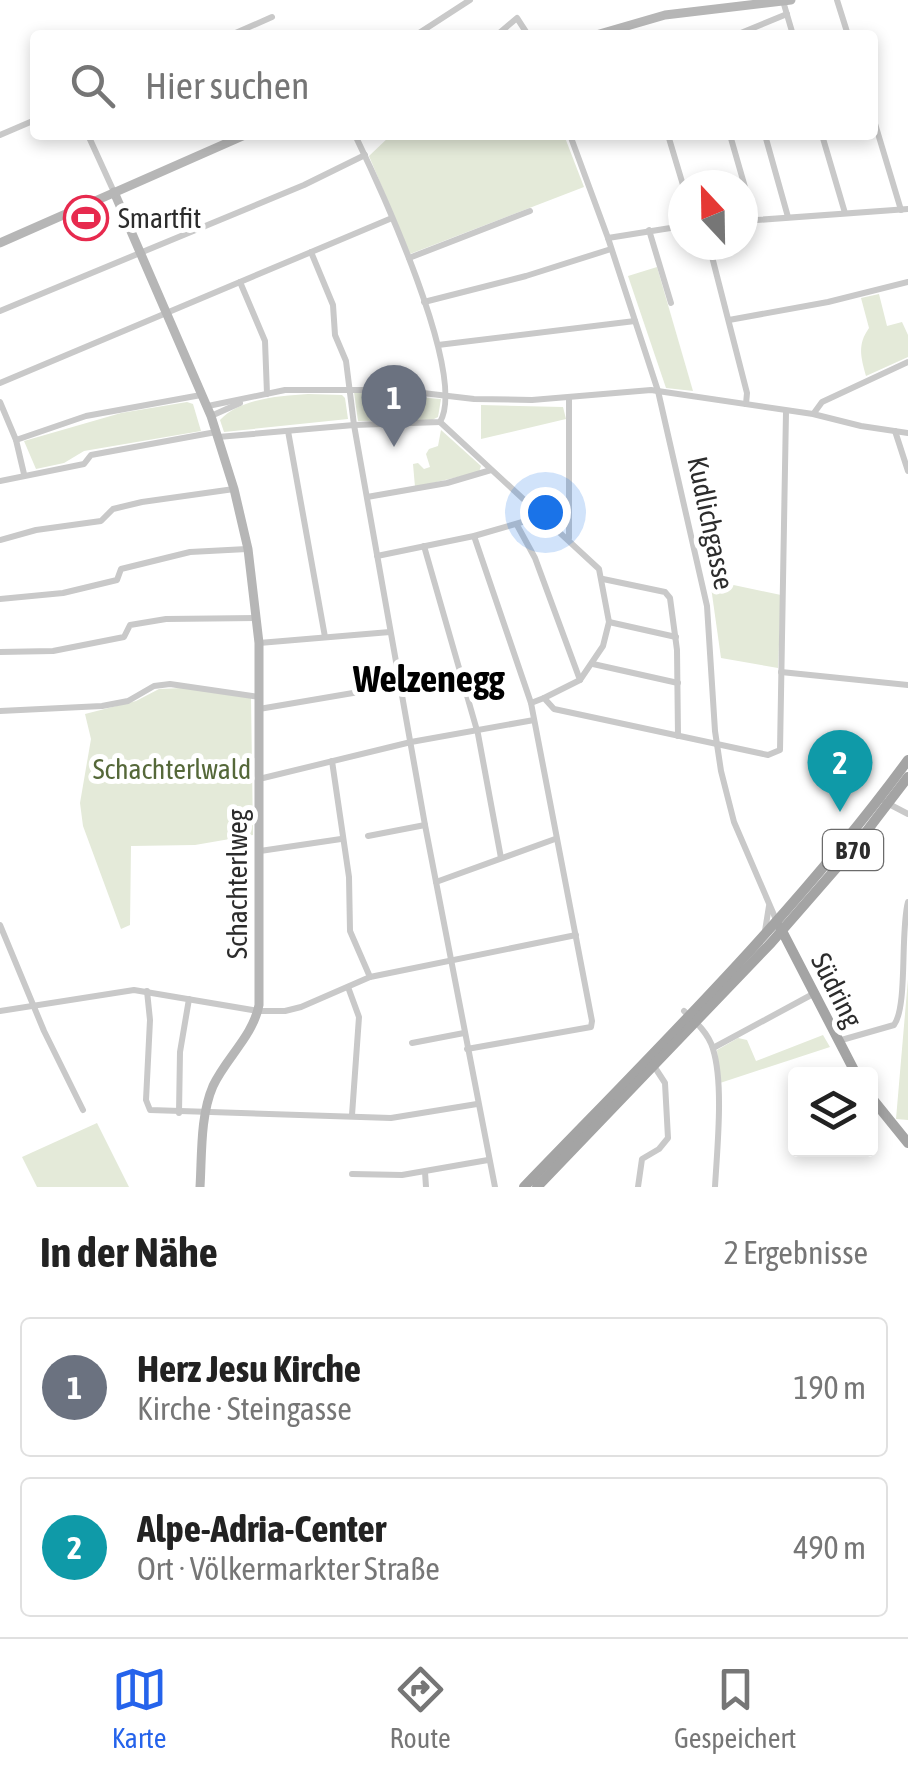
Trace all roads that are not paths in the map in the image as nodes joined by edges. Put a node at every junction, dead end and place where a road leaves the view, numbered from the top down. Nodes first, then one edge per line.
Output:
1 (470, 0) edge
2 (790, 0) edge
3 (837, 0) edge
4 (783, 1) edge
5 (787, 14) junction
6 (272, 17) dead end
7 (243, 30) edge
8 (424, 30) edge
9 (503, 30) edge
10 (525, 30) edge
11 (613, 30) edge
12 (749, 30) edge
13 (792, 30) edge
14 (846, 30) edge
15 (30, 122) edge
16 (878, 132) edge
17 (0, 135) edge
18 (90, 140) edge
19 (234, 140) edge
20 (358, 140) edge
21 (572, 140) edge
22 (670, 140) edge
23 (731, 140) edge
24 (766, 140) edge
25 (823, 140) edge
26 (365, 155) junction
27 (678, 170) edge
28 (740, 170) edge
29 (114, 192) junction
30 (905, 210) edge
31 (530, 212) dead end
32 (844, 213) junction
33 (788, 217) junction
34 (392, 218) junction
35 (758, 219) edge
36 (668, 228) edge
37 (649, 230) junction
38 (608, 238) junction
39 (0, 242) edge
40 (612, 249) junction
41 (141, 250) junction
42 (311, 252) junction
43 (409, 258) junction
44 (713, 260) edge
45 (240, 282) junction
46 (908, 282) edge
47 (424, 302) junction
48 (671, 302) dead end
49 (0, 310) edge
50 (168, 313) junction
51 (729, 320) junction
52 (635, 321) junction
53 (438, 346) junction
54 (908, 362) edge
55 (0, 383) edge
56 (350, 388) junction
57 (658, 391) junction
58 (268, 394) junction
59 (203, 395) junction
60 (446, 396) junction
61 (569, 400) junction
62 (0, 402) edge
63 (746, 404) junction
64 (210, 412) junction
65 (786, 412) junction
66 (813, 414) junction
67 (442, 419) junction
68 (354, 425) junction
69 (288, 431) junction
70 (895, 431) junction
71 (908, 433) edge
72 (218, 434) junction
73 (16, 440) junction
74 (490, 470) junction
75 (908, 471) edge
76 (24, 474) junction
77 (0, 481) edge
78 (234, 488) junction
79 (367, 497) junction
80 (543, 516) junction
81 (517, 525) junction
82 (474, 536) junction
83 (569, 539) junction
84 (0, 540) edge
85 (424, 546) junction
86 (248, 549) junction
87 (377, 556) junction
88 (603, 578) junction
89 (0, 599) edge
90 (257, 618) junction
91 (610, 622) junction
92 (390, 632) junction
93 (676, 637) junction
94 (325, 638) junction
95 (258, 642) junction
96 (0, 652) edge
97 (593, 664) junction
98 (781, 672) junction
99 (580, 680) junction
100 (678, 683) junction
101 (400, 685) junction
102 (908, 685) edge
103 (544, 698) junction
104 (259, 703) junction
105 (530, 704) junction
106 (0, 710) edge
107 (534, 720) junction
108 (476, 730) junction
109 (678, 736) junction
110 (411, 742) junction
111 (717, 744) junction
112 (908, 760) edge
113 (332, 761) junction
114 (908, 778) edge
115 (259, 779) junction
116 (884, 801) junction
117 (908, 814) edge
118 (425, 824) junction
119 (368, 836) dead end
120 (555, 839) junction
121 (342, 840) junction
122 (260, 850) junction
123 (501, 858) junction
124 (436, 882) junction
125 (908, 902) edge
126 (769, 904) junction
127 (788, 906) junction
128 (793, 918) junction
129 (0, 925) edge
130 (779, 926) junction
131 (765, 931) junction
132 (576, 935) junction
133 (790, 947) junction
134 (767, 948) junction
135 (450, 960) junction
136 (370, 977) junction
137 (348, 987) junction
138 (147, 991) junction
139 (814, 994) junction
140 (189, 999) junction
141 (33, 1004) junction
142 (258, 1010) junction
143 (0, 1011) edge
144 (693, 1019) junction
145 (464, 1034) junction
146 (837, 1042) junction
147 (412, 1043) dead end
148 (713, 1048) junction
149 (467, 1050) junction
150 (656, 1051) junction
151 (654, 1066) junction
152 (852, 1067) edge
153 (478, 1104) junction
154 (878, 1106) edge
155 (82, 1110) dead end
156 (179, 1113) junction
157 (206, 1113) junction
158 (352, 1115) junction
159 (908, 1143) edge
160 (488, 1160) junction
161 (425, 1172) junction
162 (352, 1174) dead end
163 (200, 1187) edge
164 (426, 1187) edge
165 (495, 1187) edge
166 (524, 1187) edge
167 (536, 1187) edge
168 (638, 1187) edge
169 (714, 1187) edge

1 - 8 street
2 - 4 street
3 - 14 street
4 - 5 street
4 - 11 street
5 - 12 street
5 - 13 street
6 - 7 street
9 - 10 street
15 - 17 street
16 - 30 street
18 - 29 street
19 - 29 street
20 - 26 street
21 - 38 street, Kudlichgasse
22 - 27 street
23 - 28 street
24 - 33 street
25 - 32 street
26 - 34 street
26 - 41 street
29 - 39 street
29 - 41 street, Schachterlweg
30 - 32 street
31 - 43 street
32 - 33 street
33 - 35 street
34 - 42 street
34 - 43 street
36 - 37 street
37 - 38 street
37 - 48 street
38 - 40 street, Kudlichgasse
40 - 47 street
40 - 52 street, Kudlichgasse
41 - 49 street
41 - 50 street, Schachterlweg
42 - 45 street
42 - 56 street
43 - 47 street
44 - 51 street
45 - 50 street
45 - 58 street
46 - 51 street
47 - 53 street
50 - 55 street
50 - 59 street, Schachterlweg
51 - 63 street
52 - 53 street
52 - 57 street, Kudlichgasse
53 - 60 street
54 - 66 street
56 - 58 street
56 - 60 street
56 - 68 street
57 - 61 street
57 - 63 street
57 - 111 street, Kudlichgasse
58 - 64 street
59 - 64 street, Schachterlweg
59 - 73 street
60 - 61 street
60 - 67 street
61 - 83 street
62 - 73 street
63 - 65 street
64 - 72 street, Schachterlweg
65 - 66 street
65 - 98 street
66 - 70 street
67 - 68 street
67 - 74 street
68 - 69 street
68 - 79 street
69 - 72 street
69 - 94 street
70 - 71 street
70 - 75 street
72 - 76 street
72 - 78 street, Schachterlweg
73 - 76 street
74 - 79 street
74 - 80 street
76 - 77 street
78 - 84 street
78 - 86 street, Schachterlweg
79 - 87 street
80 - 81 street
80 - 83 street
81 - 82 street
81 - 99 street
82 - 85 street
82 - 105 street
83 - 88 street
85 - 87 street
85 - 108 street
86 - 89 street
86 - 90 street, Schachterlweg
87 - 92 street
88 - 91 street
88 - 93 street
90 - 95 street, Schachterlweg
90 - 96 street
91 - 93 street
91 - 97 street
92 - 94 street
92 - 101 street
93 - 100 street
94 - 95 street
95 - 104 street, Schachterlweg
97 - 99 street
97 - 100 street
98 - 102 street
98 - 111 street
99 - 103 street
100 - 109 street
101 - 104 street
101 - 110 street
103 - 105 street
103 - 109 street
104 - 106 street
104 - 115 street, Schachterlweg
105 - 107 street
107 - 108 street
107 - 120 street
108 - 110 street
108 - 123 street
109 - 111 street
110 - 113 street
110 - 118 street
111 - 126 street, Kudlichgasse
112 - 116 main road, B70
113 - 115 street
113 - 121 street
114 - 116 main road, B70
115 - 122 street, Schachterlweg
116 - 117 street
116 - 127 main road, B70
116 - 128 main road, B70
118 - 119 street
118 - 124 street
120 - 123 street
120 - 132 street
121 - 122 street
121 - 136 street
122 - 142 street, Schachterlweg
123 - 124 street
124 - 135 street
125 - 146 street
126 - 127 street
126 - 130 street, Kudlichgasse
126 - 131 street
127 - 131 main road, B70
128 - 130 main road
128 - 133 main road
128 - 134 main road, B70
129 - 141 street
130 - 131 main road
130 - 133 main road, Südring
131 - 144 main road, B70
132 - 135 street
132 - 149 street
133 - 134 main road
133 - 139 main road, Südring
134 - 144 main road, B70
135 - 136 street
135 - 145 street
136 - 137 street
137 - 142 street
137 - 158 street
138 - 140 street
138 - 141 street
138 - 156 street
139 - 146 main road, Südring
139 - 148 street
140 - 142 street
140 - 156 street
141 - 143 street
141 - 155 street
142 - 157 street, Schachterlweg
144 - 148 street
144 - 150 main road, B70
144 - 151 main road, B70
145 - 147 street
145 - 149 street
146 - 152 main road, Südring
148 - 169 street
149 - 153 street
150 - 151 street
150 - 166 main road, B70
151 - 167 main road, B70
151 - 168 street
153 - 158 street
153 - 160 street
154 - 159 main road
156 - 157 street
157 - 158 street
157 - 163 street, Schachterlweg
160 - 161 street
160 - 165 street
161 - 162 street
161 - 164 street

